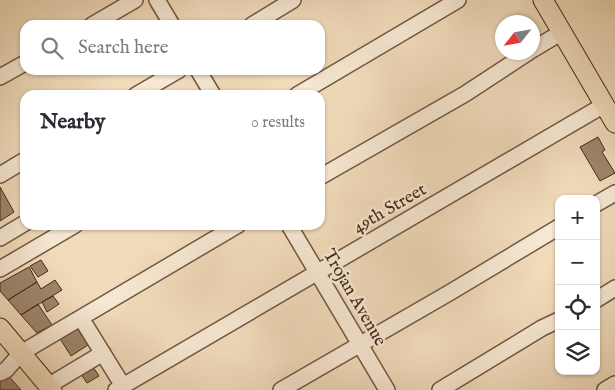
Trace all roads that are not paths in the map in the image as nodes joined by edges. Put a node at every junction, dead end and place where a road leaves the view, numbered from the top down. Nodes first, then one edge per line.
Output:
1 (135, 0) edge
2 (157, 0) edge
3 (293, 0) edge
4 (458, 0) edge
5 (543, 0) edge
6 (101, 20) edge
7 (169, 20) edge
8 (260, 20) edge
9 (562, 32) junction
10 (540, 45) edge
11 (517, 60) edge
12 (20, 66) edge
13 (170, 75) edge
14 (201, 75) edge
15 (0, 77) edge
16 (145, 90) edge
17 (210, 90) edge
18 (305, 90) edge
19 (604, 105) junction
20 (615, 123) edge
21 (20, 163) edge
22 (325, 174) edge
23 (0, 175) edge
24 (615, 193) edge
25 (600, 202) edge
26 (20, 226) edge
27 (555, 229) edge
28 (66, 230) edge
29 (230, 230) edge
30 (292, 230) edge
31 (0, 238) edge
32 (0, 269) edge
33 (317, 273) junction
34 (615, 288) edge
35 (600, 297) edge
36 (81, 318) junction
37 (555, 322) edge
38 (0, 328) edge
39 (360, 344) junction
40 (21, 353) junction
41 (103, 353) junction
42 (0, 373) edge
43 (615, 384) edge
44 (126, 387) edge
45 (50, 388) edge
46 (281, 390) edge
47 (386, 390) edge
48 (440, 390) edge
49 (605, 390) edge

1 - 6 street
2 - 7 street
3 - 8 street
4 - 18 street
5 - 9 main road
9 - 10 street
9 - 19 main road
11 - 22 street
12 - 15 street
13 - 16 street
14 - 17 street
19 - 20 main road
19 - 33 street, 49th Street
21 - 23 street
24 - 25 street
26 - 31 street
27 - 39 street
28 - 32 street
29 - 36 street
30 - 33 street, Trojan Avenue
33 - 39 street, Trojan Avenue
33 - 44 street, 49th Street
34 - 35 street
36 - 40 street
36 - 41 street
37 - 48 street
38 - 40 main road
39 - 46 street
39 - 47 street, Trojan Avenue
40 - 42 street
40 - 45 main road
41 - 44 street
41 - 45 street
43 - 49 street

